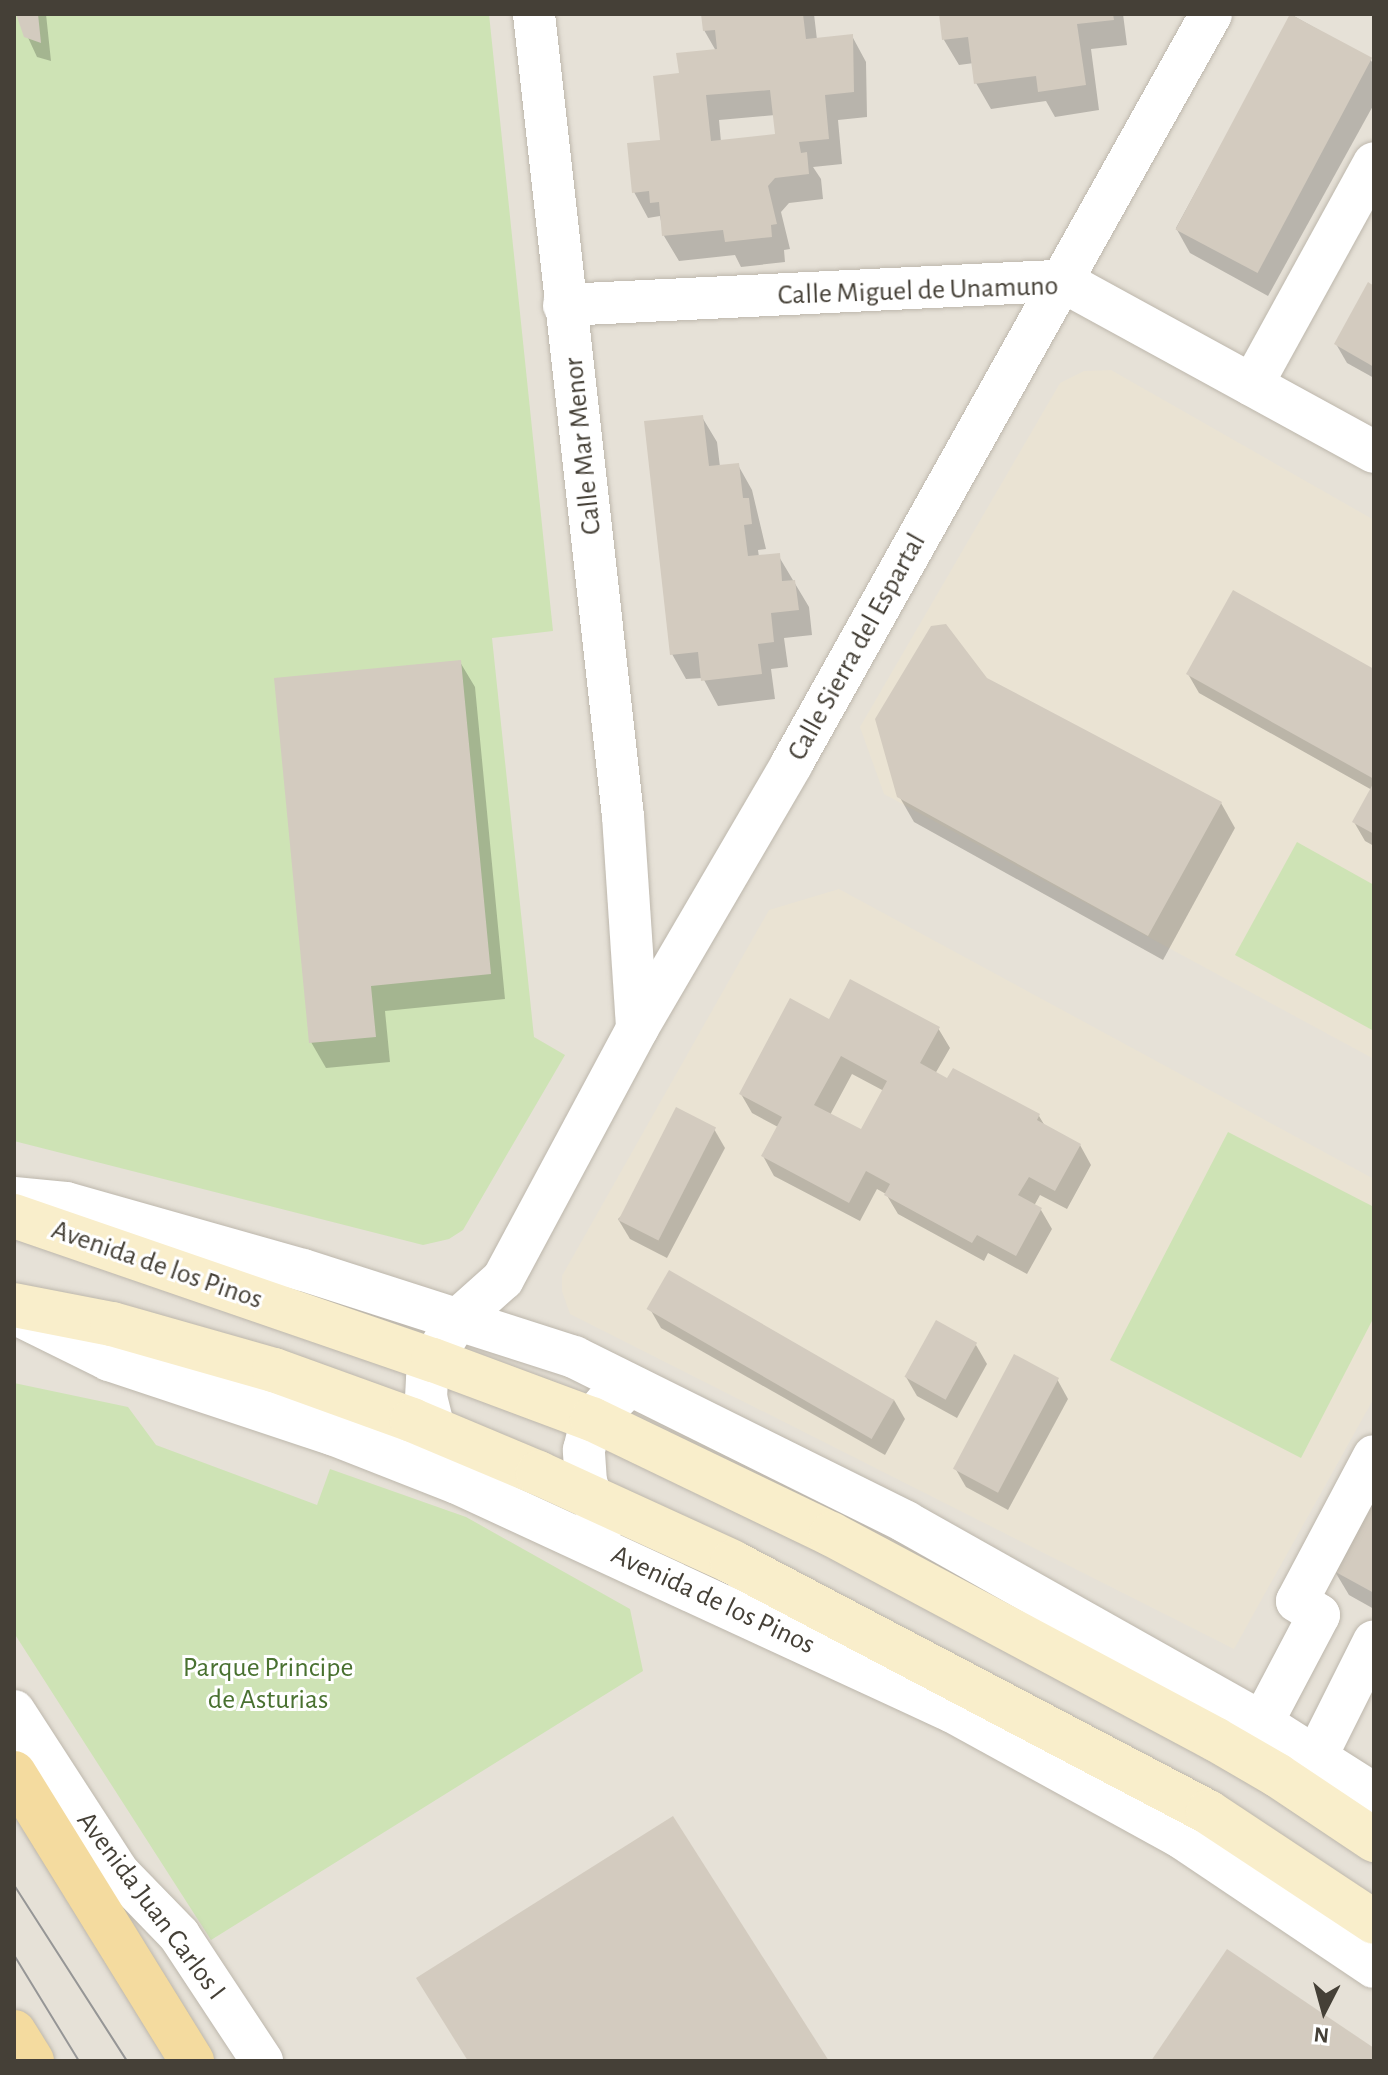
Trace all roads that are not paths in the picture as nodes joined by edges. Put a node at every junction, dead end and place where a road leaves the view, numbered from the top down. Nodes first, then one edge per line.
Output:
1 (534, 14) edge
2 (1211, 14) edge
3 (1374, 163) edge
4 (1363, 207) edge
5 (1062, 281) junction
6 (564, 305) junction
7 (1252, 385) junction
8 (1374, 452) edge
9 (627, 879) junction
10 (709, 910) junction
11 (637, 1029) junction
12 (14, 1198) edge
13 (14, 1216) edge
14 (503, 1279) junction
15 (14, 1305) edge
16 (14, 1313) edge
17 (456, 1321) junction
18 (544, 1344) junction
19 (433, 1360) junction
20 (651, 1395) junction
21 (592, 1419) junction
22 (434, 1429) junction
23 (1374, 1456) edge
24 (591, 1498) junction
25 (634, 1563) junction
26 (1374, 1641) edge
27 (14, 1711) edge
28 (1262, 1723) junction
29 (1317, 1755) junction
30 (14, 1773) edge
31 (1374, 1794) edge
32 (1374, 1840) edge
33 (143, 1896) junction
34 (1374, 1922) edge
35 (134, 1967) junction
36 (1374, 1967) edge
37 (14, 2032) edge
38 (32, 2061) edge
39 (192, 2061) edge
40 (262, 2061) edge

1 - 6 street, Calle Mar Menor
2 - 5 street, Calle Sierra del Espartal
3 - 4 street
4 - 7 street
5 - 6 street, Calle Miguel de Unamuno
5 - 7 street, Calle Miguel de Unamuno
5 - 10 street, Calle Sierra del Espartal
6 - 9 street, Calle Mar Menor
7 - 8 street, Calle Miguel de Unamuno
9 - 10 street
9 - 11 street, Calle Mar Menor
10 - 11 street, Calle Sierra del Espartal
11 - 14 street, Calle Sierra del Espartal
12 - 17 street, Avenida de los Pinos
13 - 19 main road, Avenida de los Pinos
14 - 17 street, Calle Sierra del Espartal
14 - 18 street
15 - 22 main road, Avenida de los Pinos
16 - 25 street, Avenida de los Pinos
17 - 18 street, Avenida de los Pinos
17 - 19 street, Calle Sierra del Espartal
18 - 20 street, Avenida de los Pinos
19 - 21 main road, Avenida de los Pinos
19 - 22 street, Calle Sierra del Espartal
20 - 21 street
20 - 28 street, Avenida de los Pinos
21 - 24 street
21 - 32 main road, Avenida de los Pinos
22 - 24 main road, Avenida de los Pinos
23 - 28 street
24 - 25 street
24 - 34 main road, Avenida de los Pinos
25 - 36 street, Avenida de los Pinos
26 - 29 street
27 - 33 street, Avenida Juan Carlos I
28 - 29 street, Avenida de los Pinos
29 - 31 street, Avenida de los Pinos
30 - 35 main road, Avenida Juan Carlos I
33 - 35 street
33 - 40 street, Avenida Juan Carlos I
35 - 39 main road, Avenida Juan Carlos I
37 - 38 main road

